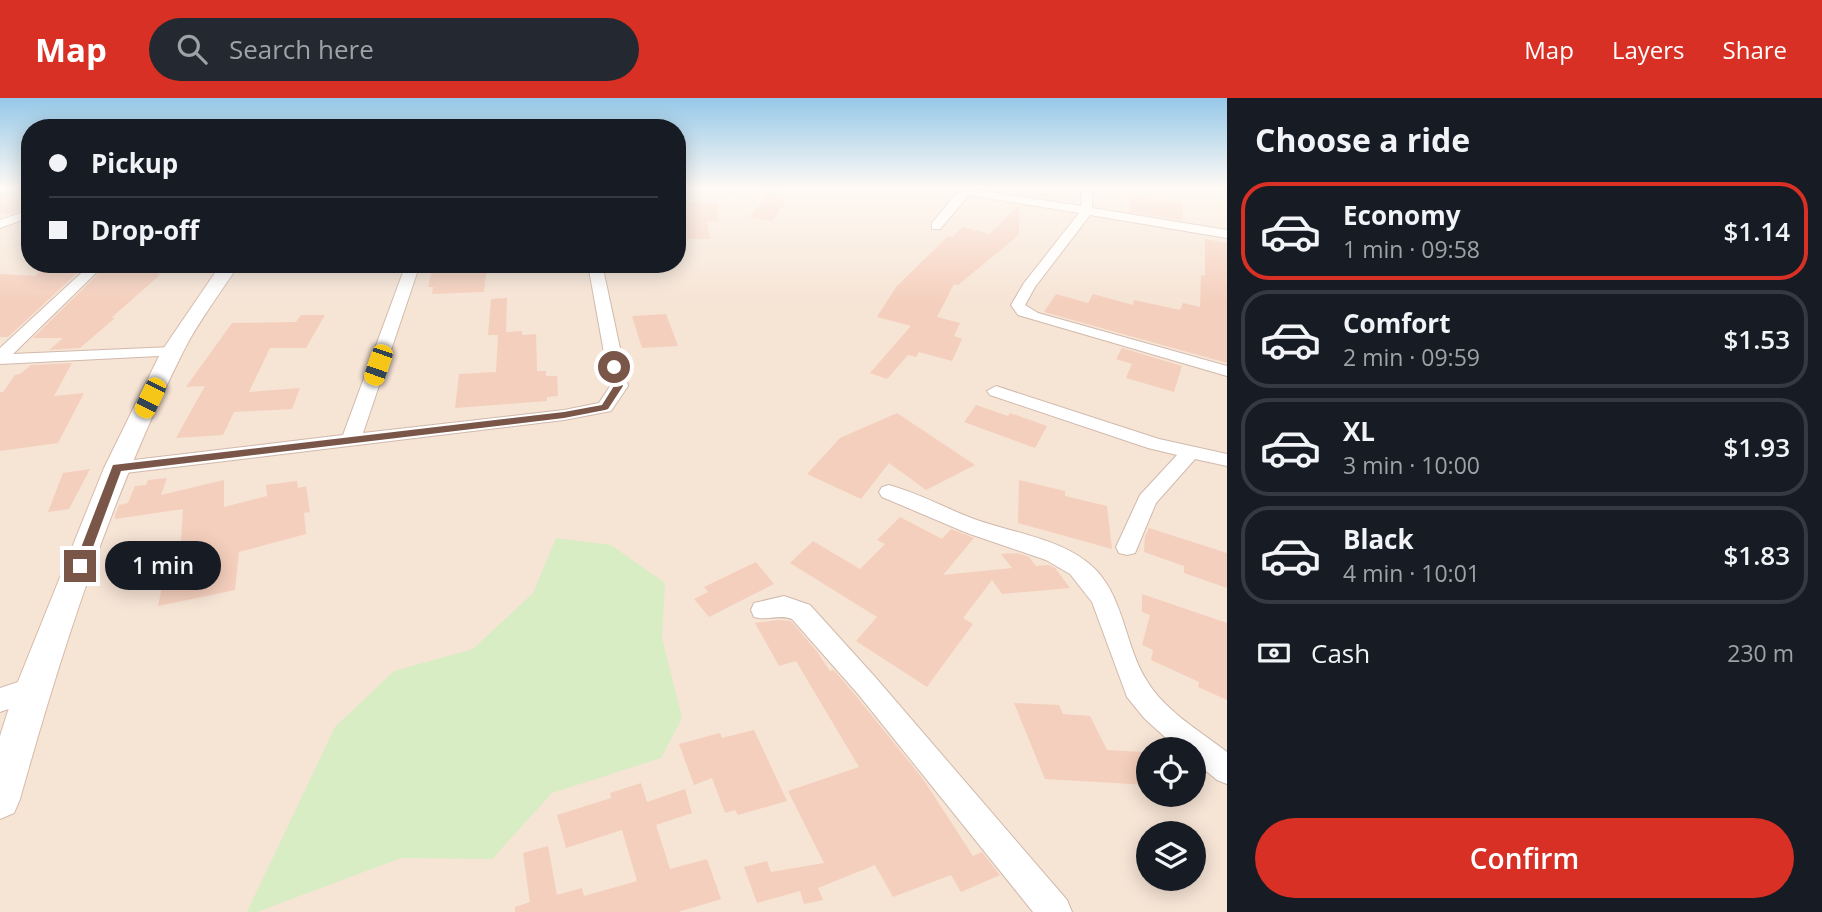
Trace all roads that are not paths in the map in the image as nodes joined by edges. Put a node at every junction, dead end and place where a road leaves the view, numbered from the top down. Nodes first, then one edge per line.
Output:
1 (0, 226) edge
2 (1075, 226) edge
3 (1176, 226) edge
4 (21, 228) edge
5 (1227, 234) edge
6 (90, 273) edge
7 (224, 273) edge
8 (410, 273) edge
9 (597, 273) edge
10 (172, 352) junction
11 (0, 358) edge
12 (1227, 371) edge
13 (996, 391) dead end
14 (1227, 438) edge
15 (351, 440) junction
16 (1190, 452) junction
17 (1223, 459) edge
18 (117, 468) junction
19 (889, 492) dead end
20 (1127, 547) dead end
21 (763, 610) dead end
22 (33, 689) junction
23 (0, 700) edge
24 (1227, 770) edge
25 (0, 799) edge
26 (1055, 912) edge

1 - 4 street
2 - 12 street
3 - 5 street
6 - 11 street
7 - 10 street
8 - 15 street
9 - 15 street
10 - 11 street
10 - 18 street
13 - 16 street
14 - 17 street
15 - 18 street
16 - 17 street
16 - 20 street
18 - 22 street
19 - 24 street
21 - 26 street
22 - 23 street
22 - 25 street

